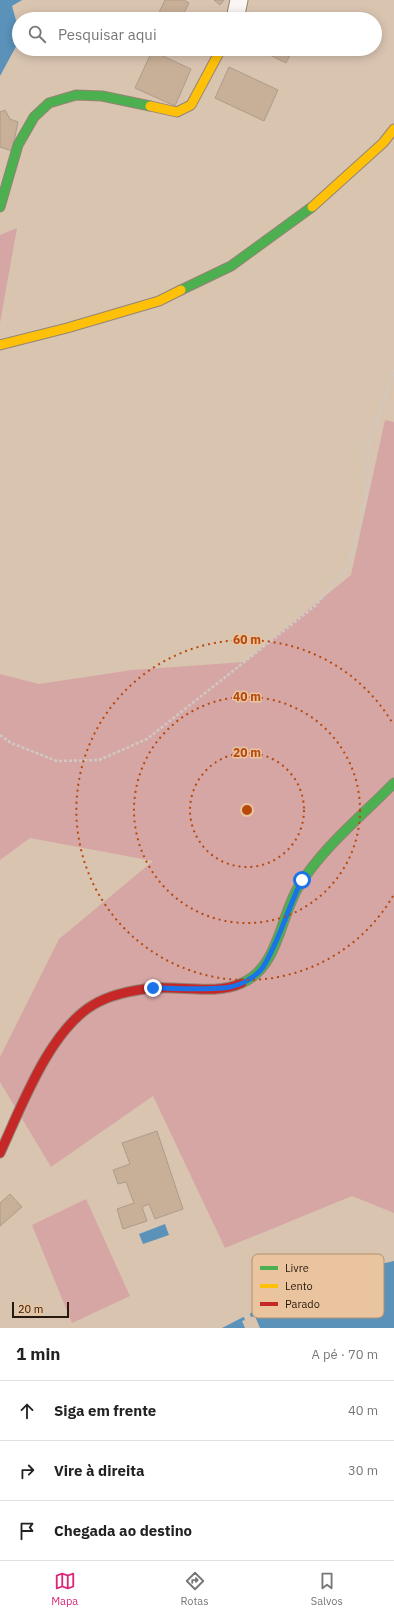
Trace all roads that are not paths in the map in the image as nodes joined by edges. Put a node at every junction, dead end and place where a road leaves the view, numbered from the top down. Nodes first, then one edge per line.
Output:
1 (239, 0) edge
2 (236, 12) edge
3 (217, 56) edge
4 (394, 129) edge
5 (0, 207) edge
6 (0, 345) edge
7 (394, 783) edge
8 (0, 1153) edge

1 - 2 street
3 - 5 street
4 - 6 street
7 - 8 street

